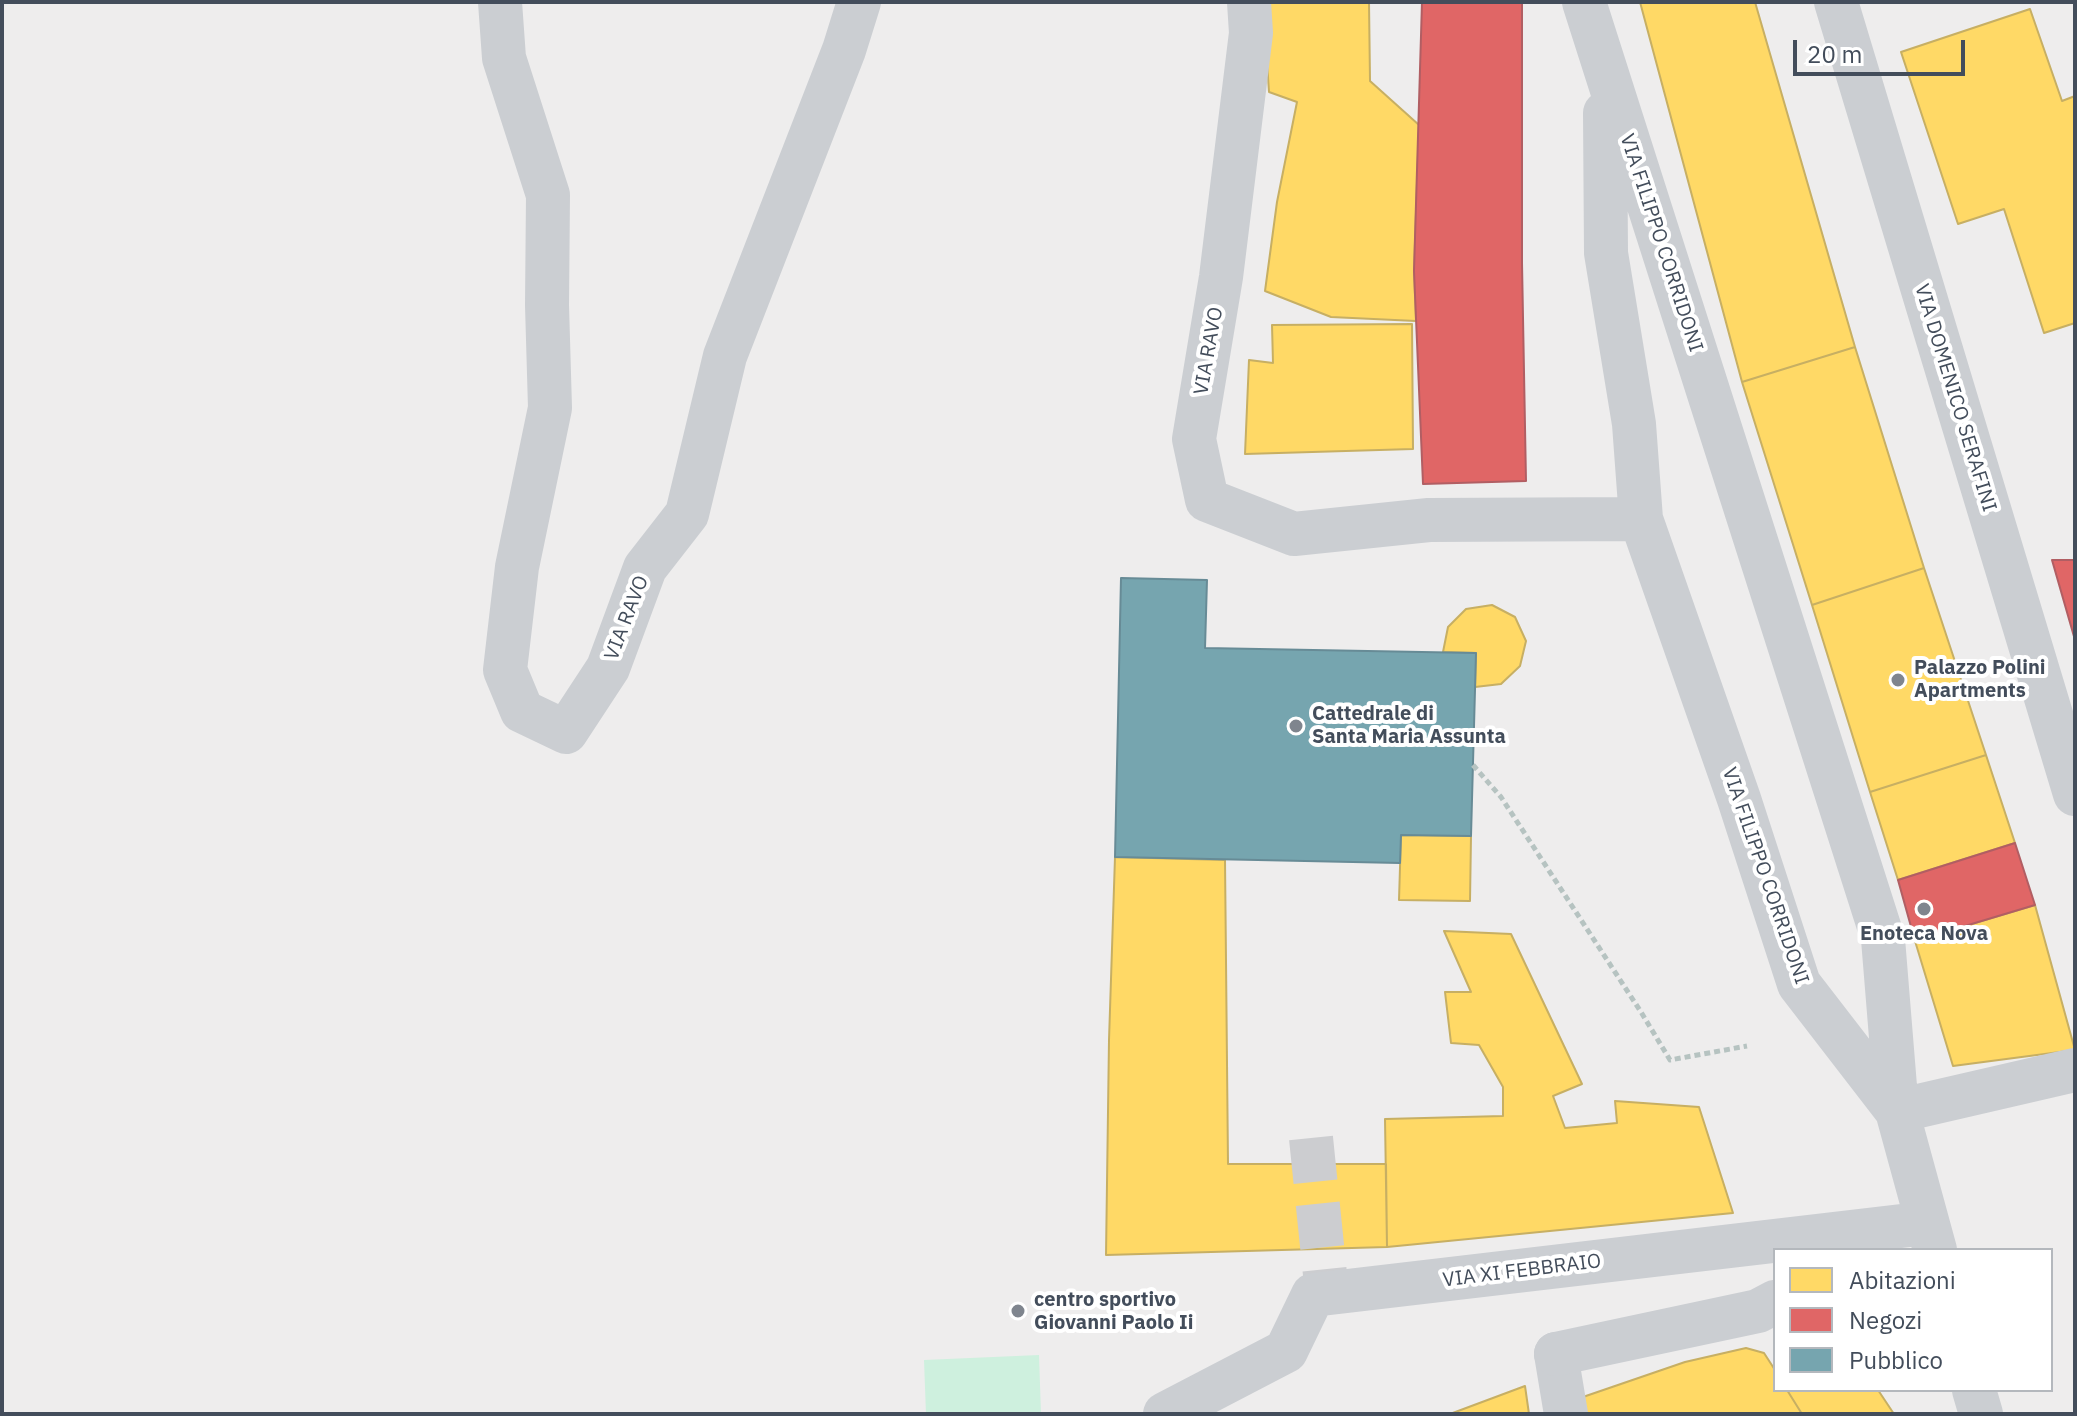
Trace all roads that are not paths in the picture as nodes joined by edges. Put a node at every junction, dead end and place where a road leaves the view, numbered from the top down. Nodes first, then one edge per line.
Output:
1 (500, 2) edge
2 (859, 2) edge
3 (1249, 2) edge
4 (1584, 2) edge
5 (1836, 2) edge
6 (1605, 66) junction
7 (1641, 519) junction
8 (2075, 794) edge
9 (2075, 1070) edge
10 (1897, 1111) junction
11 (1931, 1237) edge
12 (1814, 1248) edge
13 (1884, 1248) edge
14 (1773, 1252) edge
15 (1773, 1303) edge
16 (1975, 1392) edge
17 (1165, 1414) edge
18 (1566, 1414) edge
19 (1981, 1414) edge

1 - 2 street, VIA RAVO
3 - 7 street, VIA RAVO
4 - 6 street
5 - 8 street, VIA DOMENICO SERAFINI
6 - 7 street, VIA FILIPPO CORRIDONI
6 - 10 street, VIA FILIPPO CORRIDONI
7 - 10 street, VIA FILIPPO CORRIDONI
9 - 10 street
10 - 11 street
11 - 12 street, VIA XI FEBBRAIO
11 - 13 street
14 - 17 street, VIA XI FEBBRAIO
15 - 18 street
16 - 19 street

